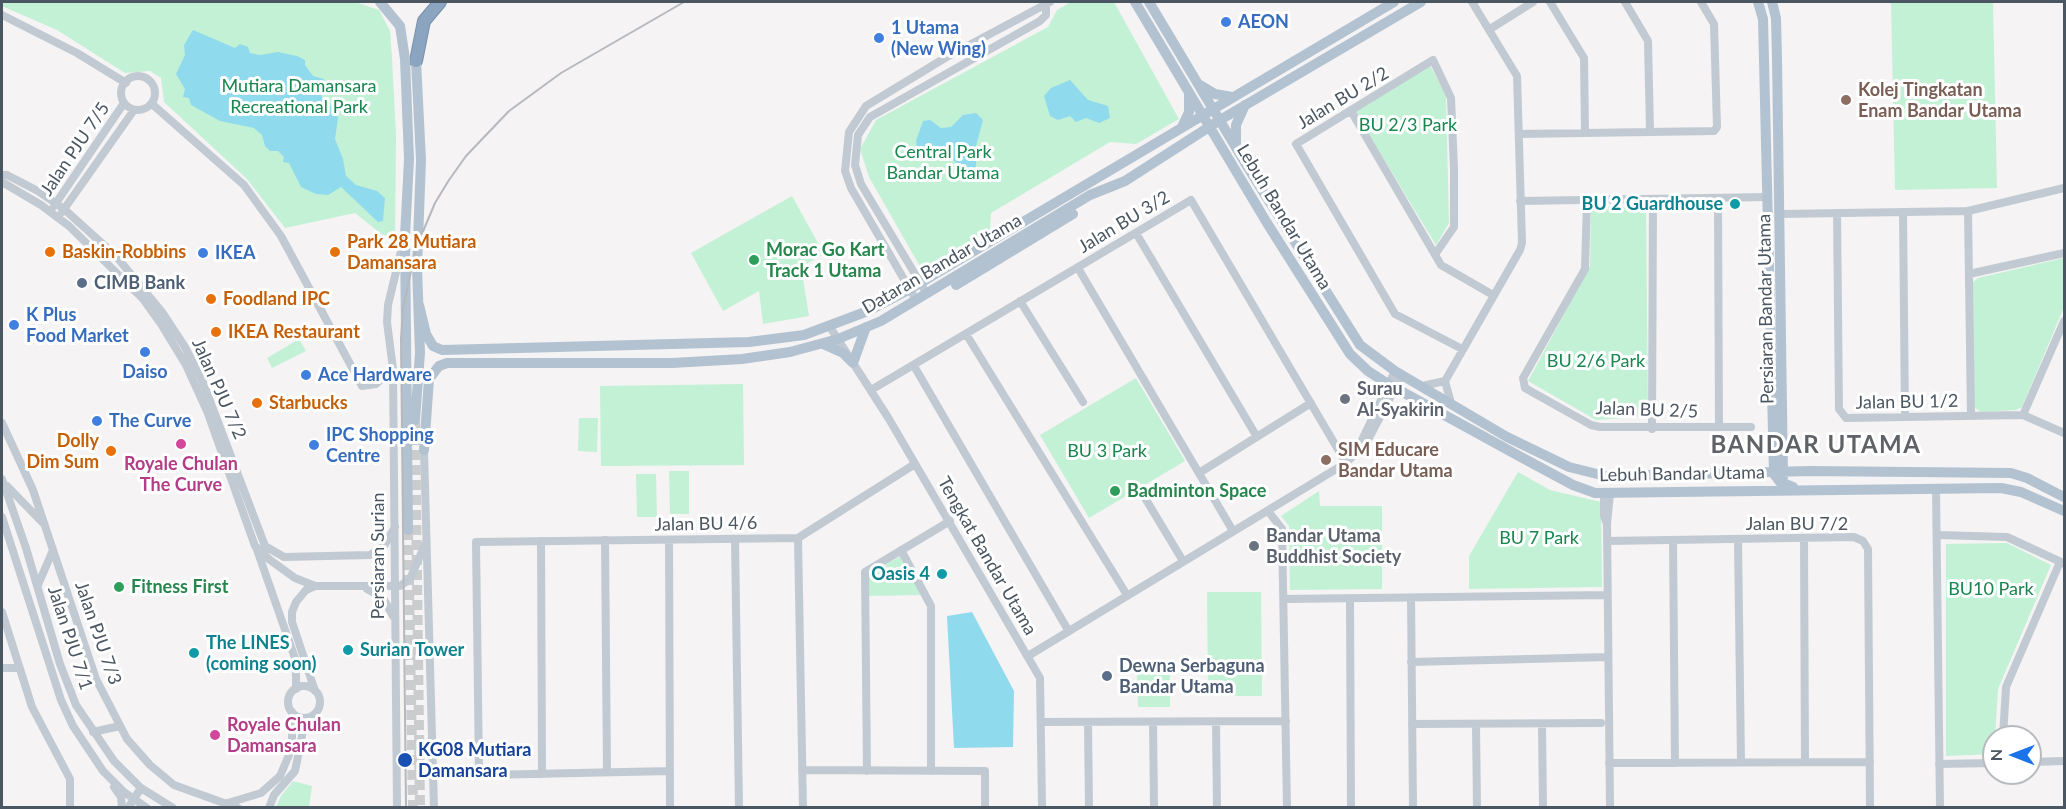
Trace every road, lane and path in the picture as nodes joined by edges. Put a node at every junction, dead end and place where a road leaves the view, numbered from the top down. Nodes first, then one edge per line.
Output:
1 (380, 2) edge
2 (440, 2) edge
3 (1135, 2) edge
4 (1149, 2) edge
5 (1394, 2) edge
6 (1421, 2) edge
7 (1472, 2) edge
8 (1533, 2) edge
9 (1550, 2) edge
10 (1625, 2) edge
11 (1701, 2) edge
12 (1758, 2) edge
13 (1048, 3) edge
14 (1773, 3) edge
15 (2, 15) edge
16 (1490, 29) junction
17 (417, 61) joint
18 (126, 82) junction
19 (1197, 83) junction
20 (1189, 93) junction
21 (1232, 98) junction
22 (124, 103) junction
23 (152, 104) junction
24 (1245, 105) junction
25 (1213, 109) junction
26 (134, 110) junction
27 (1351, 111) junction
28 (1203, 115) junction
29 (1220, 120) junction
30 (1210, 127) junction
31 (1181, 128) junction
32 (1585, 132) junction
33 (1650, 132) junction
34 (1519, 134) junction
35 (1190, 139) junction
36 (1221, 146) junction
37 (1236, 147) junction
38 (2, 175) edge
39 (1125, 181) junction
40 (2, 182) edge
41 (1780, 182) junction
42 (2064, 188) edge
43 (1768, 197) junction
44 (1718, 198) junction
45 (1653, 199) junction
46 (1587, 200) junction
47 (1520, 201) junction
48 (56, 203) junction
49 (64, 209) junction
50 (1968, 211) junction
51 (50, 212) junction
52 (1903, 212) junction
53 (1837, 213) junction
54 (1781, 214) junction
55 (58, 218) junction
56 (1769, 226) junction
57 (1136, 233) junction
58 (405, 236) junction
59 (1436, 253) junction
60 (2064, 253) edge
61 (1078, 267) junction
62 (1969, 274) junction
63 (920, 283) junction
64 (910, 289) junction
65 (927, 294) junction
66 (1493, 295) junction
67 (916, 300) junction
68 (1020, 301) junction
69 (419, 305) junction
70 (881, 321) junction
71 (2064, 321) edge
72 (833, 326) junction
73 (866, 327) junction
74 (966, 334) junction
75 (838, 339) junction
76 (823, 344) junction
77 (1461, 349) junction
78 (420, 353) junction
79 (853, 363) junction
80 (914, 366) junction
81 (393, 369) junction
82 (1399, 373) junction
83 (1445, 381) junction
84 (1392, 386) junction
85 (1422, 386) junction
86 (871, 390) junction
87 (1083, 402) dead end
88 (1451, 403) junction
89 (1311, 404) junction
90 (2023, 415) junction
91 (1971, 416) junction
92 (1905, 417) junction
93 (415, 420) tunnel mouth
94 (2, 423) edge
95 (1719, 427) junction
96 (1751, 427) dead end
97 (1652, 429) junction
98 (2064, 433) edge
99 (1257, 437) junction
100 (424, 450) junction
101 (1779, 450) junction
102 (1346, 463) junction
103 (915, 464) junction
104 (1811, 471) junction
105 (1581, 472) junction
106 (1199, 473) junction
107 (1751, 473) junction
108 (1779, 476) junction
109 (3, 481) edge
110 (1806, 489) junction
111 (1936, 489) junction
112 (1761, 490) junction
113 (1142, 493) dead end
114 (1607, 493) junction
115 (2064, 497) edge
116 (1268, 511) junction
117 (2064, 511) edge
118 (2, 517) edge
119 (950, 521) junction
120 (45, 524) junction
121 (394, 527) junction
122 (408, 530) tunnel mouth
123 (1233, 531) junction
124 (1936, 535) junction
125 (798, 538) junction
126 (1804, 538) junction
127 (735, 539) junction
128 (1738, 539) junction
129 (605, 540) junction
130 (669, 540) junction
131 (1673, 540) junction
132 (541, 541) junction
133 (1607, 541) junction
134 (426, 542) junction
135 (255, 546) junction
136 (53, 550) junction
137 (901, 550) junction
138 (1183, 561) junction
139 (2062, 563) edge
140 (38, 585) junction
141 (315, 586) junction
142 (394, 586) junction
143 (363, 587) junction
144 (1127, 595) junction
145 (1607, 595) junction
146 (1410, 598) junction
147 (1284, 599) junction
148 (1350, 599) junction
149 (2, 612) edge
150 (395, 620) junction
151 (1068, 630) junction
152 (1028, 656) junction
153 (1608, 657) junction
154 (1411, 662) junction
155 (2, 668) edge
156 (18, 668) junction
157 (296, 689) junction
158 (315, 691) junction
159 (292, 712) junction
160 (311, 717) junction
161 (1041, 722) junction
162 (1088, 722) junction
163 (1153, 722) junction
164 (1216, 722) junction
165 (1286, 722) junction
166 (1601, 723) dead end
167 (1412, 724) junction
168 (1476, 724) junction
169 (1542, 724) junction
170 (2004, 725) edge
171 (120, 726) junction
172 (93, 732) junction
173 (2064, 761) edge
174 (1742, 762) junction
175 (1805, 762) junction
176 (1870, 762) junction
177 (2042, 762) edge
178 (1610, 763) junction
179 (1675, 763) junction
180 (1982, 763) edge
181 (1939, 764) junction
182 (802, 770) junction
183 (103, 771) junction
184 (670, 771) junction
185 (867, 771) junction
186 (931, 771) junction
187 (607, 772) junction
188 (542, 774) junction
189 (141, 788) junction
190 (149, 793) junction
191 (261, 793) junction
192 (133, 799) junction
193 (226, 803) junction
194 (270, 804) edge
195 (142, 806) edge
196 (70, 807) edge
197 (122, 807) edge
198 (128, 807) edge
199 (173, 807) edge
200 (238, 807) edge
201 (397, 807) edge
202 (432, 807) edge
203 (670, 807) edge
204 (738, 807) edge
205 (803, 807) edge
206 (985, 807) edge
207 (1042, 807) edge
208 (1089, 807) edge
209 (1154, 807) edge
210 (1217, 807) edge
211 (1287, 807) edge
212 (1351, 807) edge
213 (1413, 807) edge
214 (1477, 807) edge
215 (1543, 807) edge
216 (1610, 807) edge
217 (1870, 807) edge
218 (1940, 807) edge

1 - 58 main road, Persiaran Surian
2 - 17 highway
3 - 20 main road, Lebuh Bandar Utama
4 - 19 main road
5 - 21 main road, Dataran Bandar Utama
6 - 24 main road, Dataran Bandar Utama
7 - 16 street
8 - 16 street
9 - 32 street
10 - 33 street
11 - 33 street
12 - 43 main road, Persiaran Bandar Utama
13 - 63 street
13 - 64 street
14 - 41 main road, Persiaran Bandar Utama
15 - 18 street
16 - 34 street
17 - 69 main road
18 - 22 street
18 - 23 street
19 - 21 main road
19 - 25 main road, Lebuh Bandar Utama
20 - 28 main road, Lebuh Bandar Utama
20 - 31 main road
21 - 25 main road, Dataran Bandar Utama
22 - 26 street
22 - 48 street, Jalan PJU 7/5
23 - 26 street
23 - 81 street
24 - 29 main road, Dataran Bandar Utama
24 - 37 main road
25 - 28 main road, Dataran Bandar Utama
25 - 29 main road, Lebuh Bandar Utama
26 - 49 street, Jalan PJU 7/5
27 - 59 street
27 - 59 street, Jalan BU 2/2
27 - 77 street, Jalan BU 2/2
28 - 30 main road, Lebuh Bandar Utama
28 - 31 main road, Dataran Bandar Utama
29 - 30 main road, Dataran Bandar Utama
29 - 37 main road, Lebuh Bandar Utama
30 - 35 main road, Dataran Bandar Utama
30 - 36 main road, Lebuh Bandar Utama
31 - 63 main road, Dataran Bandar Utama
32 - 33 street
32 - 34 street
34 - 47 street
35 - 36 main road
35 - 39 main road, Dataran Bandar Utama
36 - 84 main road, Lebuh Bandar Utama
37 - 82 main road, Lebuh Bandar Utama
38 - 48 street, Jalan PJU 7/2
39 - 65 main road, Dataran Bandar Utama
39 - 70 main road
40 - 51 street, Jalan PJU 7/2
41 - 43 street, Persiaran Bandar Utama
41 - 54 main road, Persiaran Bandar Utama
42 - 50 street
43 - 44 street
43 - 54 street
43 - 56 main road, Persiaran Bandar Utama
44 - 45 street
44 - 95 street, Jalan BU 2/5
45 - 46 street
45 - 97 street
46 - 47 street
46 - 97 street, Jalan BU 2/5
47 - 66 street
48 - 49 street, Jalan PJU 7/2
48 - 51 street, Jalan PJU 7/5
49 - 55 street, Jalan PJU 7/5
49 - 121 street, Jalan PJU 7/2
50 - 52 street
50 - 62 street
51 - 55 street, Jalan PJU 7/2
52 - 53 street
52 - 92 street
53 - 54 street
53 - 92 street, Jalan BU 1/2
54 - 56 street
54 - 101 main road, Persiaran Bandar Utama
55 - 135 street, Jalan PJU 7/2
56 - 101 main road, Persiaran Bandar Utama
57 - 61 street, Jalan BU 3/2
57 - 89 street, Jalan BU 3/2
57 - 99 street
58 - 81 street, Persiaran Surian
58 - 122 main road, Persiaran Surian
59 - 66 street
60 - 62 street
61 - 68 street, Jalan BU 3/2
61 - 106 street
62 - 91 street
63 - 64 main road, Dataran Bandar Utama
63 - 65 street
64 - 67 street
64 - 72 main road, Dataran Bandar Utama
65 - 67 main road, Dataran Bandar Utama
66 - 77 street
67 - 70 main road, Dataran Bandar Utama
68 - 74 street, Jalan BU 3/2
68 - 87 street
69 - 72 main road, Dataran Bandar Utama
69 - 78 main road
70 - 73 main road, Dataran Bandar Utama
71 - 90 street
72 - 75 street, Tengkat Bandar Utama
73 - 75 main road, Dataran Bandar Utama
73 - 79 main road
74 - 80 street, Jalan BU 3/2
74 - 144 street
75 - 76 main road, Dataran Bandar Utama
75 - 79 street, Tengkat Bandar Utama
76 - 79 main road
76 - 100 main road, Dataran Bandar Utama
77 - 83 street
78 - 93 main road
78 - 100 main road
79 - 86 street, Tengkat Bandar Utama
80 - 86 street, Jalan BU 3/2
80 - 151 street
81 - 121 street, Persiaran Surian
82 - 84 street
82 - 85 main road, Lebuh Bandar Utama
83 - 85 street
83 - 88 street
84 - 102 street
84 - 114 main road, Lebuh Bandar Utama
85 - 88 main road, Lebuh Bandar Utama
86 - 103 street, Tengkat Bandar Utama
88 - 105 main road, Lebuh Bandar Utama
89 - 99 street
89 - 102 street, Jalan BU 3/2
90 - 91 street, Jalan BU 1/2
90 - 98 street, Jalan BU 1/2
91 - 92 street, Jalan BU 1/2
94 - 120 street, Jalan PJU 7/3
95 - 96 street
95 - 97 street, Jalan BU 2/5
99 - 106 street
100 - 134 street
101 - 104 main road
101 - 107 main road
101 - 108 main road, Persiaran Bandar Utama
102 - 116 street
103 - 119 street, Tengkat Bandar Utama
103 - 125 street
104 - 108 main road, Lebuh Bandar Utama
104 - 115 main road, Lebuh Bandar Utama
105 - 107 main road, Lebuh Bandar Utama
105 - 114 main road
106 - 123 street
107 - 108 main road, Lebuh Bandar Utama
108 - 110 main road
108 - 112 main road
109 - 120 street
109 - 140 street, Jalan PJU 7/1
110 - 111 main road, Lebuh Bandar Utama
110 - 112 main road, Lebuh Bandar Utama
111 - 117 main road, Lebuh Bandar Utama
111 - 124 street
112 - 114 main road, Lebuh Bandar Utama
113 - 138 street
114 - 133 street
116 - 123 street
116 - 147 street
118 - 183 street, Jalan PJU 7/1
119 - 137 street
119 - 152 street, Tengkat Bandar Utama
120 - 136 street, Jalan PJU 7/3
121 - 142 street, Persiaran Surian
123 - 138 street
124 - 139 street
124 - 181 street
125 - 127 street, Jalan BU 4/6
125 - 182 street
126 - 128 street, Jalan BU 7/2
126 - 175 street
126 - 176 street, Jalan BU 7/2
127 - 130 street, Jalan BU 4/6
127 - 204 street
128 - 131 street, Jalan BU 7/2
128 - 174 street
129 - 130 street, Jalan BU 4/6
129 - 132 street, Jalan BU 4/6
129 - 187 street
130 - 184 street
131 - 133 street, Jalan BU 7/2
131 - 179 street
132 - 188 street
132 - 188 street, Jalan BU 4/6
133 - 145 street
134 - 142 street
134 - 202 street
135 - 141 street
135 - 157 street, Jalan PJU 7/2
136 - 140 street
136 - 171 street, Jalan PJU 7/3
137 - 185 street
137 - 186 street
138 - 144 street
139 - 170 street
140 - 172 street, Jalan PJU 7/1
141 - 143 street
141 - 158 street
142 - 143 street
142 - 150 street, Persiaran Surian
143 - 150 street
144 - 151 street
145 - 146 street
145 - 153 street
146 - 148 street
146 - 154 street
147 - 148 street
147 - 165 street
148 - 212 street
149 - 156 street
150 - 201 street, Persiaran Surian
151 - 152 street
152 - 161 street, Tengkat Bandar Utama
153 - 154 street
153 - 178 street
154 - 167 street
155 - 156 street
156 - 196 street
157 - 158 street
157 - 159 street
158 - 160 street
159 - 160 street
159 - 191 street
160 - 194 street
161 - 162 street
161 - 207 street, Tengkat Bandar Utama
162 - 163 street
162 - 208 street
163 - 164 street
163 - 209 street
164 - 165 street
164 - 210 street
165 - 211 street
166 - 169 street
167 - 168 street
167 - 213 street
168 - 169 street
168 - 214 street
169 - 215 street
171 - 172 street
171 - 193 street, Jalan PJU 7/3
172 - 189 street, Jalan PJU 7/1
173 - 177 street
174 - 175 street
174 - 179 street
175 - 176 street
176 - 217 street, Jalan BU 7/2
178 - 179 street
178 - 216 street
180 - 181 street
181 - 218 street
182 - 185 street
182 - 205 street
183 - 192 street, Jalan PJU 7/1
183 - 197 street
184 - 187 street
184 - 203 street
185 - 186 street
186 - 206 street
187 - 188 street
189 - 190 street, Jalan PJU 7/1
189 - 192 street
190 - 195 street
190 - 199 street, Jalan PJU 7/1
191 - 193 street
191 - 194 street
192 - 195 street, Jalan PJU 7/1
192 - 198 street
193 - 200 street, Jalan PJU 7/3

